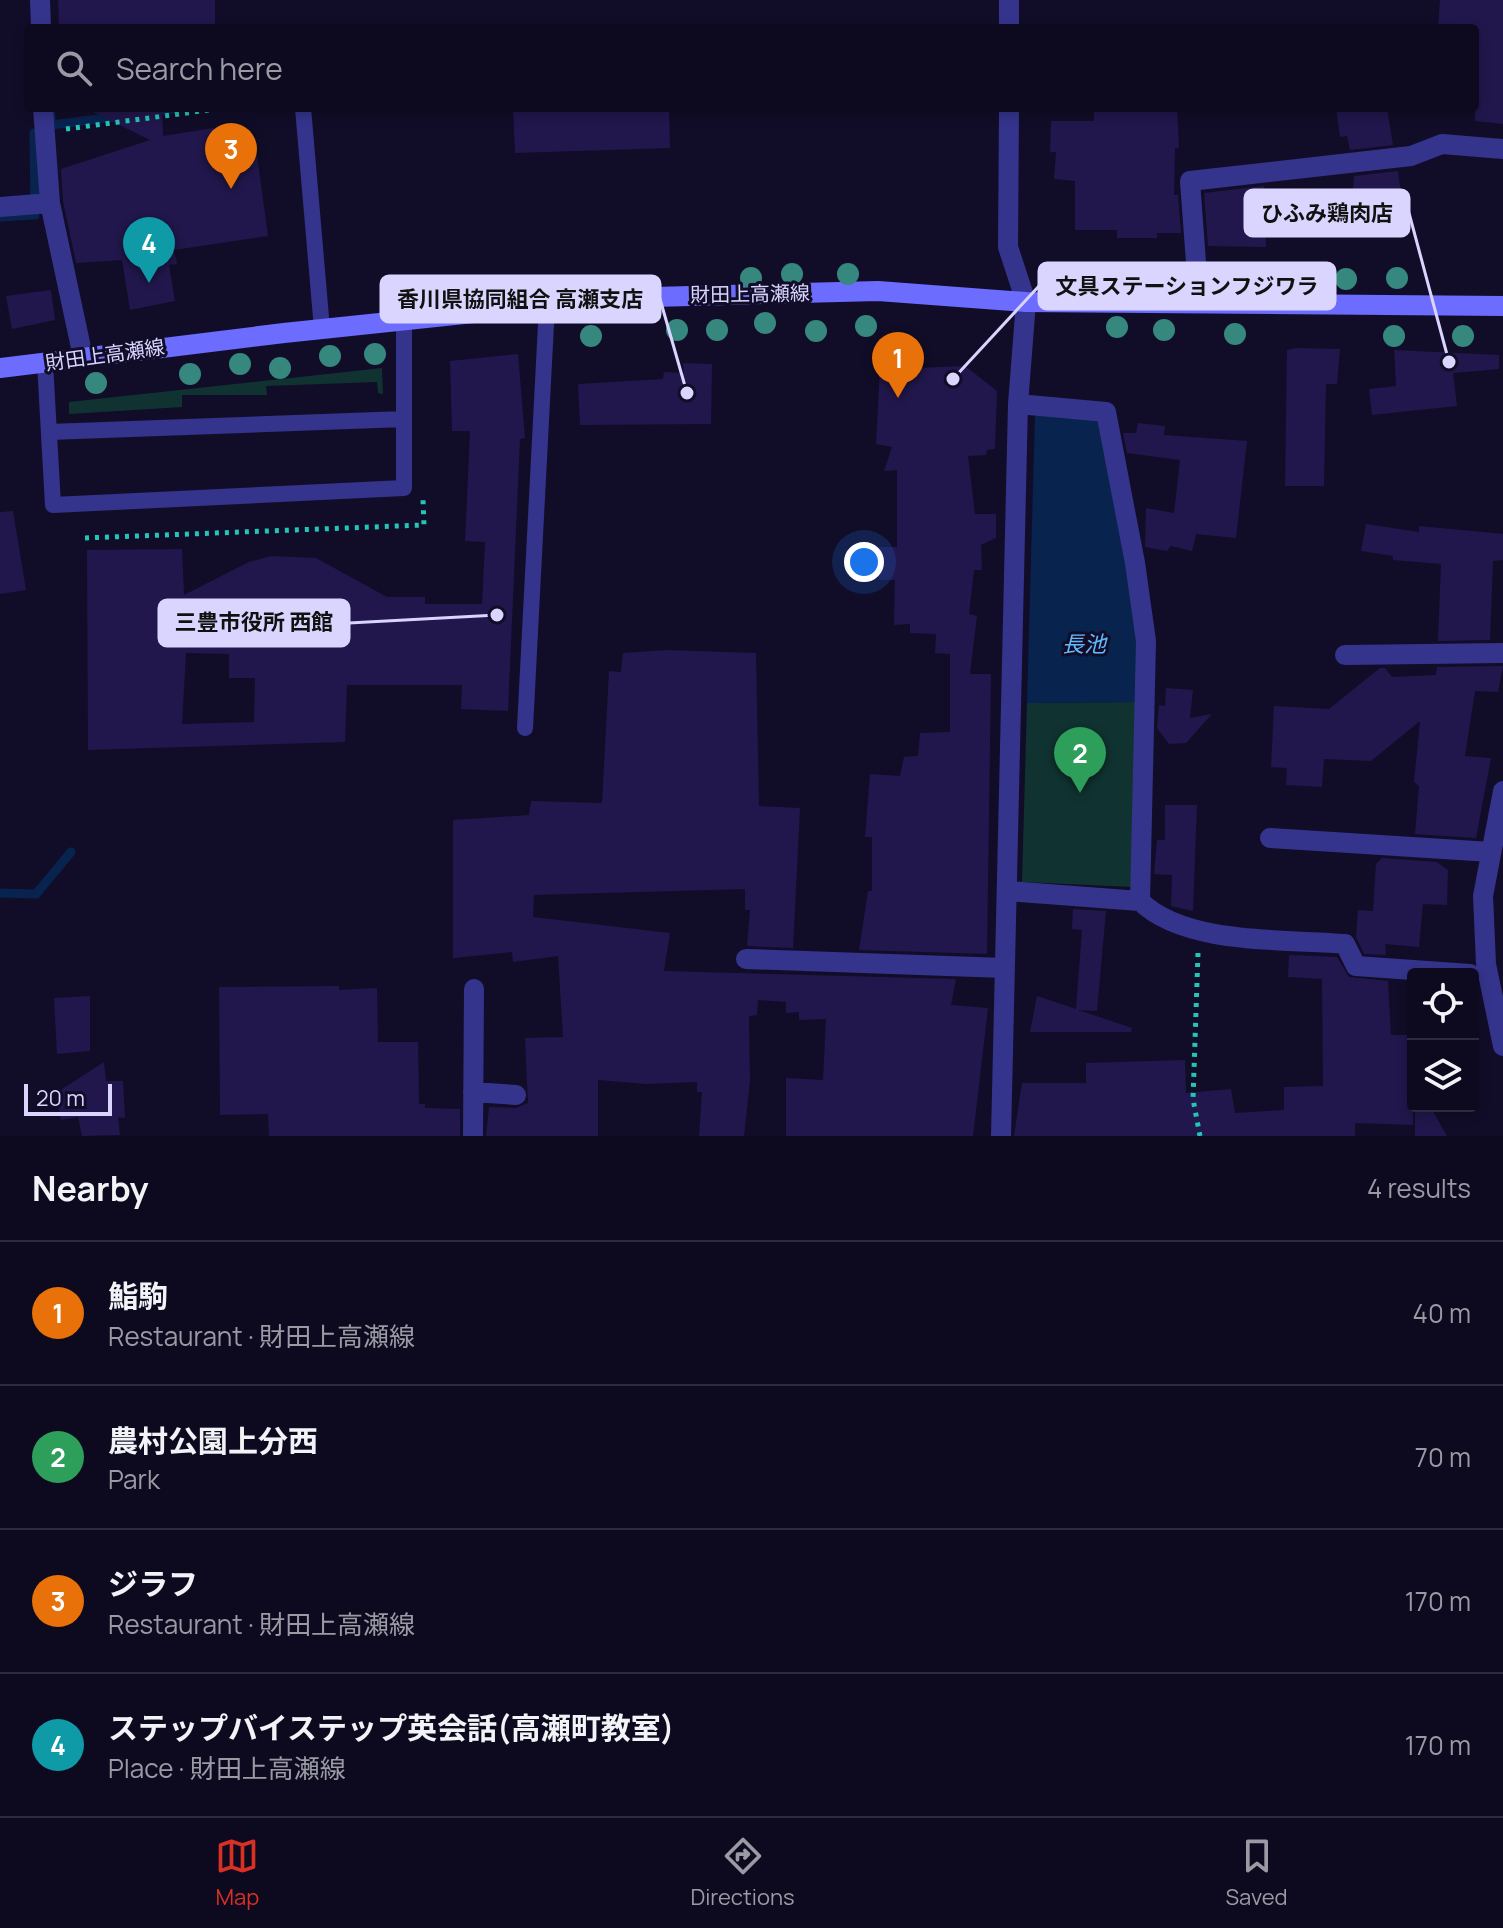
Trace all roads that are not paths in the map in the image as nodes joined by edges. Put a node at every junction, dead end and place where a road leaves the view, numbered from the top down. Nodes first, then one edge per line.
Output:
1 (40, 0) edge
2 (1009, 0) edge
3 (41, 24) edge
4 (1009, 24) edge
5 (43, 112) edge
6 (303, 112) edge
7 (1009, 112) edge
8 (1503, 149) edge
9 (50, 203) junction
10 (0, 207) edge
11 (1026, 302) junction
12 (1199, 303) junction
13 (547, 305) junction
14 (1503, 306) edge
15 (404, 323) junction
16 (322, 329) junction
17 (83, 357) junction
18 (45, 363) junction
19 (0, 368) edge
20 (1018, 404) junction
21 (404, 419) junction
22 (49, 432) junction
23 (1503, 653) edge
24 (1345, 655) dead end
25 (525, 728) dead end
26 (1503, 791) edge
27 (1270, 838) dead end
28 (1491, 852) junction
29 (1008, 891) junction
30 (1140, 901) junction
31 (746, 959) dead end
32 (1005, 968) junction
33 (1477, 968) edge
34 (1407, 969) edge
35 (1479, 980) edge
36 (474, 989) dead end
37 (1503, 1046) edge
38 (473, 1092) junction
39 (516, 1095) dead end
40 (473, 1136) edge
41 (1001, 1136) edge

1 - 3 street
2 - 4 street
5 - 9 street
6 - 16 lane
7 - 11 street
8 - 12 street
9 - 10 street
9 - 17 street
11 - 12 main road, 財田上高瀬線
11 - 13 main road, 財田上高瀬線
11 - 20 street
12 - 14 main road, 財田上高瀬線
13 - 15 main road, 財田上高瀬線
13 - 25 lane
15 - 16 main road, 財田上高瀬線
15 - 21 lane
16 - 17 main road, 財田上高瀬線
17 - 18 main road, 財田上高瀬線
18 - 19 main road, 財田上高瀬線
18 - 22 lane
20 - 29 street
20 - 30 street
21 - 22 lane
21 - 22 lane
23 - 24 street
26 - 28 street
27 - 28 street
28 - 33 street
29 - 30 street
29 - 32 street
30 - 34 street
31 - 32 street
32 - 41 street
35 - 37 street
36 - 38 street
38 - 39 street
38 - 40 street

